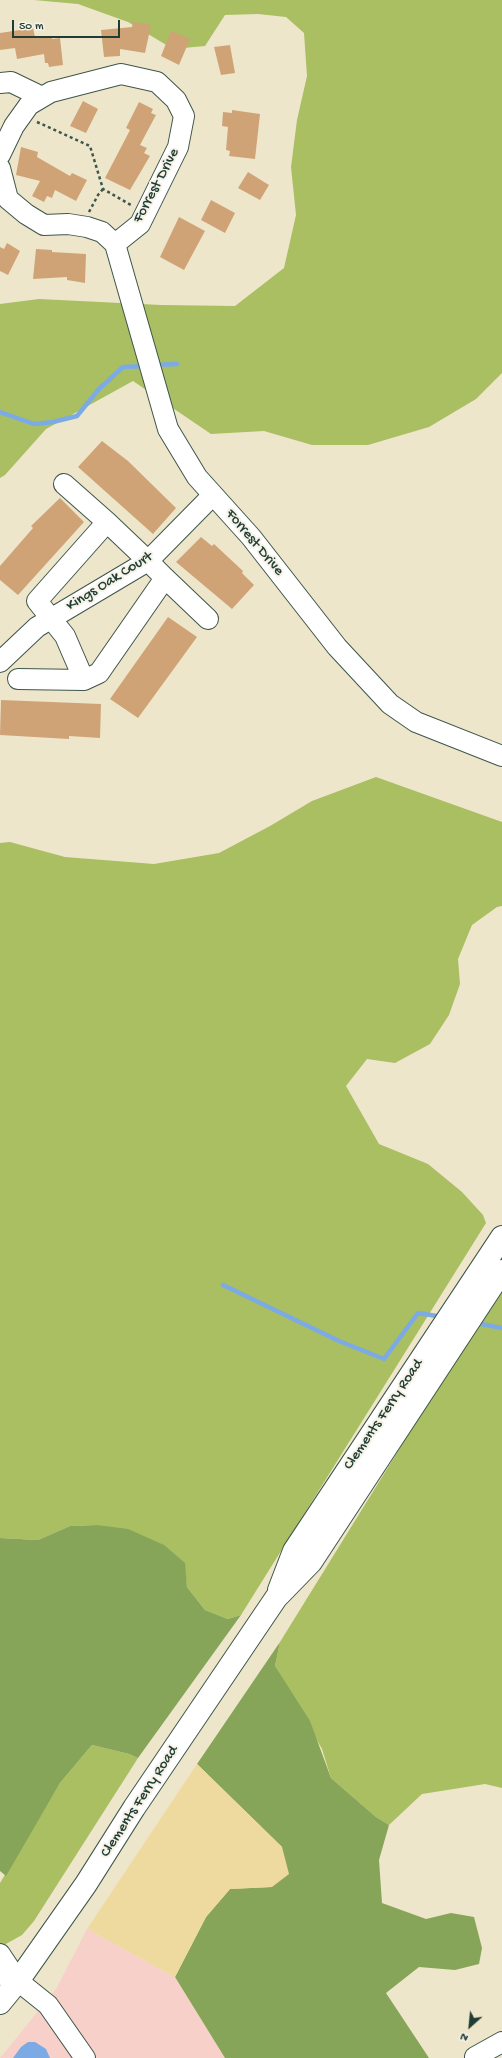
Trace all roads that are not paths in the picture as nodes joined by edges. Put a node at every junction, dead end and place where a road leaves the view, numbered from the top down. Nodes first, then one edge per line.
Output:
1 (0, 83) edge
2 (42, 97) junction
3 (1, 160) edge
4 (115, 244) junction
5 (64, 484) dead end
6 (213, 495) junction
7 (107, 522) junction
8 (148, 561) junction
9 (165, 578) junction
10 (51, 619) junction
11 (208, 619) dead end
12 (1, 660) edge
13 (18, 679) dead end
14 (84, 680) junction
15 (502, 756) edge
16 (502, 1237) edge
17 (502, 1270) edge
18 (476, 1292) junction
19 (0, 1954) edge
20 (9, 1978) edge
21 (0, 2003) edge
22 (502, 2042) edge
23 (475, 2057) edge
24 (85, 2058) edge

1 - 2 street
2 - 3 street, Forrest Drive
2 - 4 street, Forrest Drive
3 - 4 street, Forrest Drive
4 - 6 street, Forrest Drive
5 - 7 street
6 - 8 street, Kings Oak Court
6 - 15 street, Forrest Drive
7 - 8 street
7 - 10 street
8 - 9 street
8 - 10 street, Kings Oak Court
9 - 11 street
9 - 14 street
10 - 12 street, Kings Oak Court
10 - 14 street
13 - 14 street
16 - 18 main road, Clements Ferry Road
17 - 18 main road, Clements Ferry Road
18 - 20 main road, Clements Ferry Road
19 - 20 street
20 - 21 main road, Clements Ferry Road
20 - 24 street
22 - 23 street

